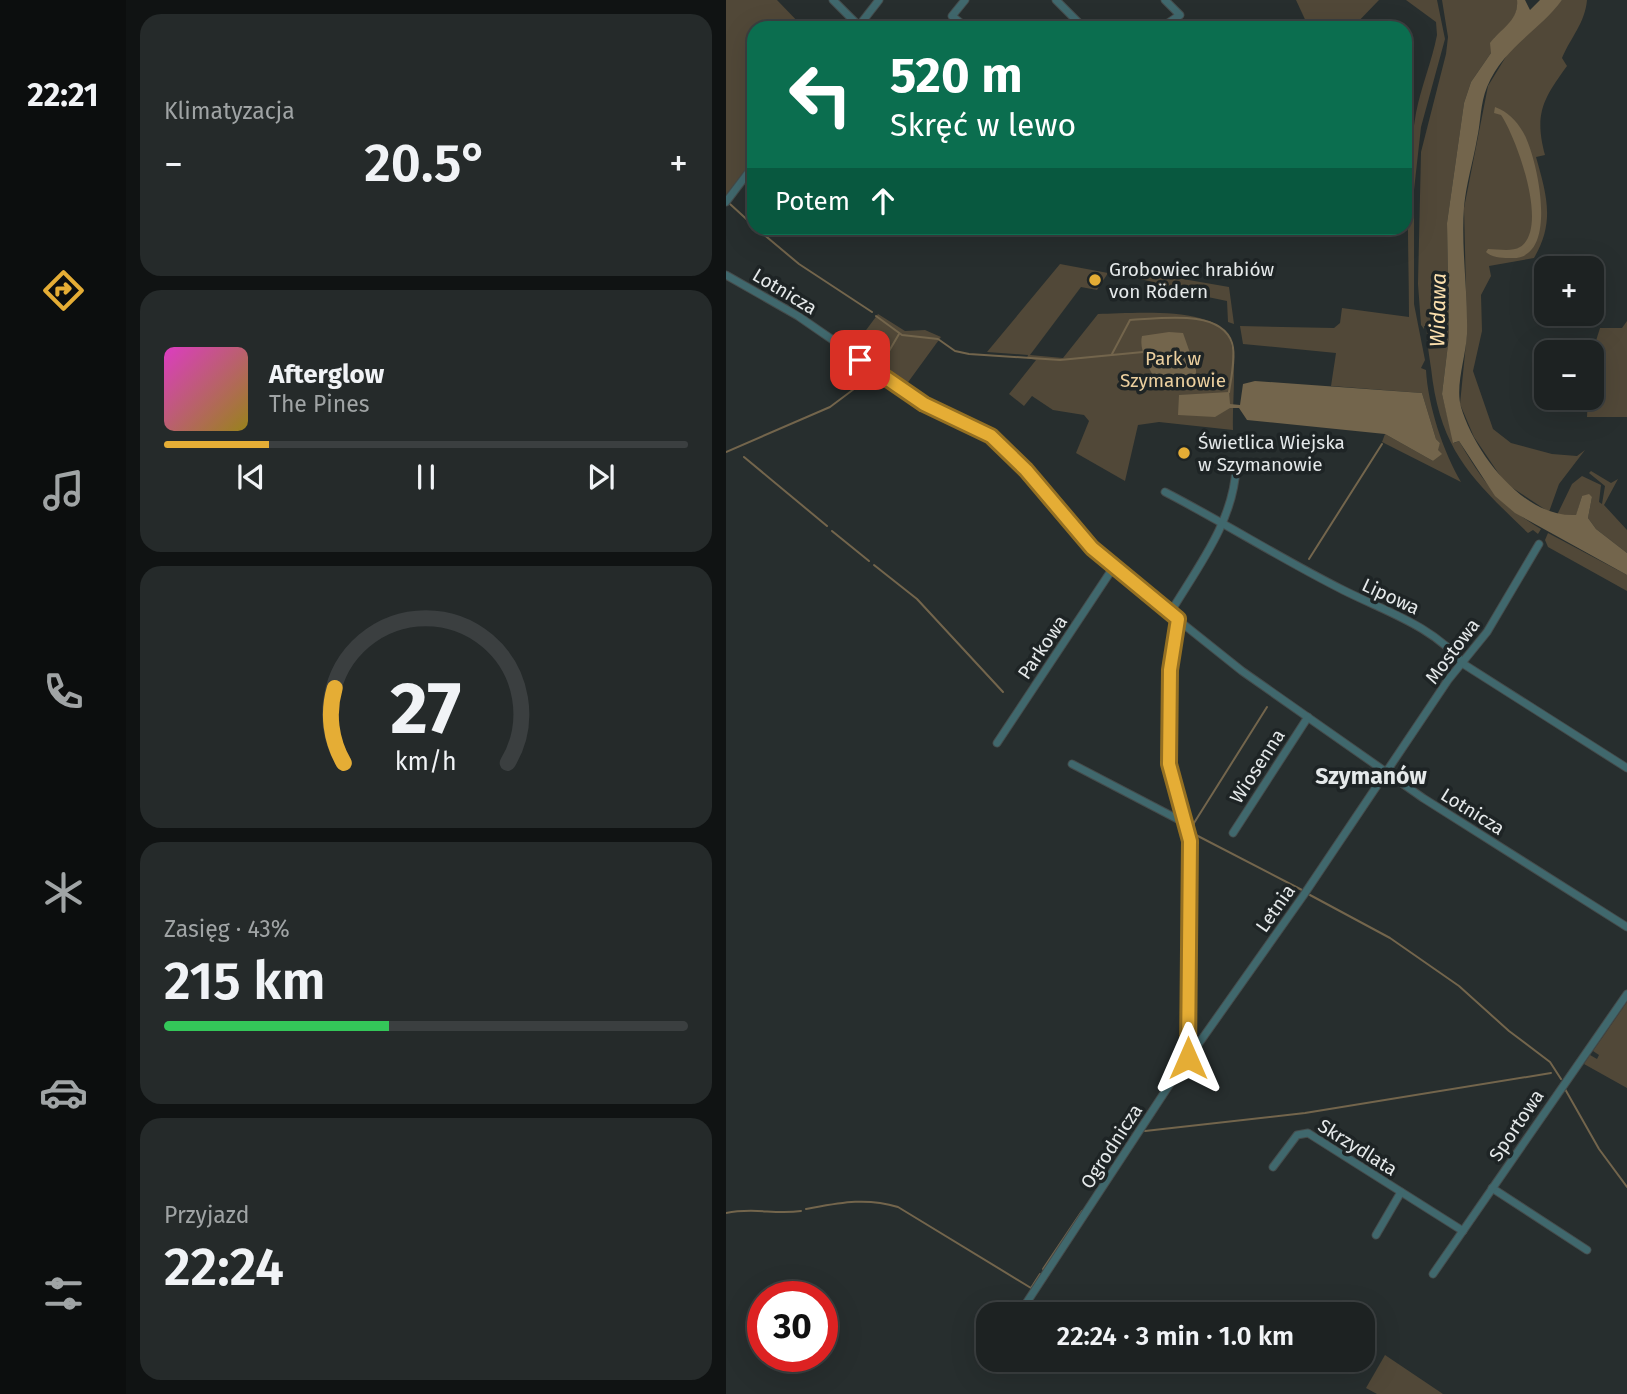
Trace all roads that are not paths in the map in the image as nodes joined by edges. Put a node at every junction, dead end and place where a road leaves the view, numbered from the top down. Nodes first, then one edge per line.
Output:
1 (833, 0) edge
2 (879, 0) edge
3 (965, 0) edge
4 (1056, 0) edge
5 (1165, 0) edge
6 (852, 21) edge
7 (863, 21) edge
8 (958, 21) edge
9 (1074, 21) edge
10 (1171, 21) edge
11 (747, 174) edge
12 (726, 202) edge
13 (726, 275) edge
14 (1236, 467) dead end
15 (1165, 492) dead end
16 (1224, 522) junction
17 (1539, 544) dead end
18 (1113, 568) junction
19 (1174, 615) junction
20 (1462, 662) junction
21 (1308, 717) junction
22 (997, 743) dead end
23 (1072, 764) dead end
24 (1627, 768) edge
25 (1387, 774) junction
26 (1187, 824) junction
27 (1234, 833) dead end
28 (1626, 925) edge
29 (1627, 994) edge
30 (1188, 1058) junction
31 (1273, 1167) dead end
32 (1492, 1188) junction
33 (1401, 1192) junction
34 (1463, 1231) junction
35 (1376, 1235) dead end
36 (1587, 1251) dead end
37 (1433, 1274) dead end
38 (1027, 1302) edge

1 - 6 street
2 - 7 street
3 - 8 street
4 - 9 street
5 - 10 street
11 - 12 street
13 - 18 street, Lotnicza
14 - 16 street
15 - 16 street, Lipowa
16 - 19 street
16 - 20 street, Lipowa
17 - 20 street, Mostowa
18 - 19 street, Lotnicza
18 - 22 street, Parkowa
19 - 21 street, Lotnicza
19 - 26 street
20 - 24 street, Lipowa
20 - 25 street, Mostowa
21 - 25 street, Lotnicza
21 - 27 street, Wiosenna
23 - 26 street
25 - 28 street, Lotnicza
25 - 30 street, Letnia
26 - 30 street
29 - 32 street, Sportowa
30 - 38 street, Ogrodnicza
31 - 33 street, Skrzydlata
32 - 34 street, Sportowa
32 - 36 street
33 - 34 street, Skrzydlata
33 - 35 street, Skrzydlata
34 - 37 street, Sportowa

